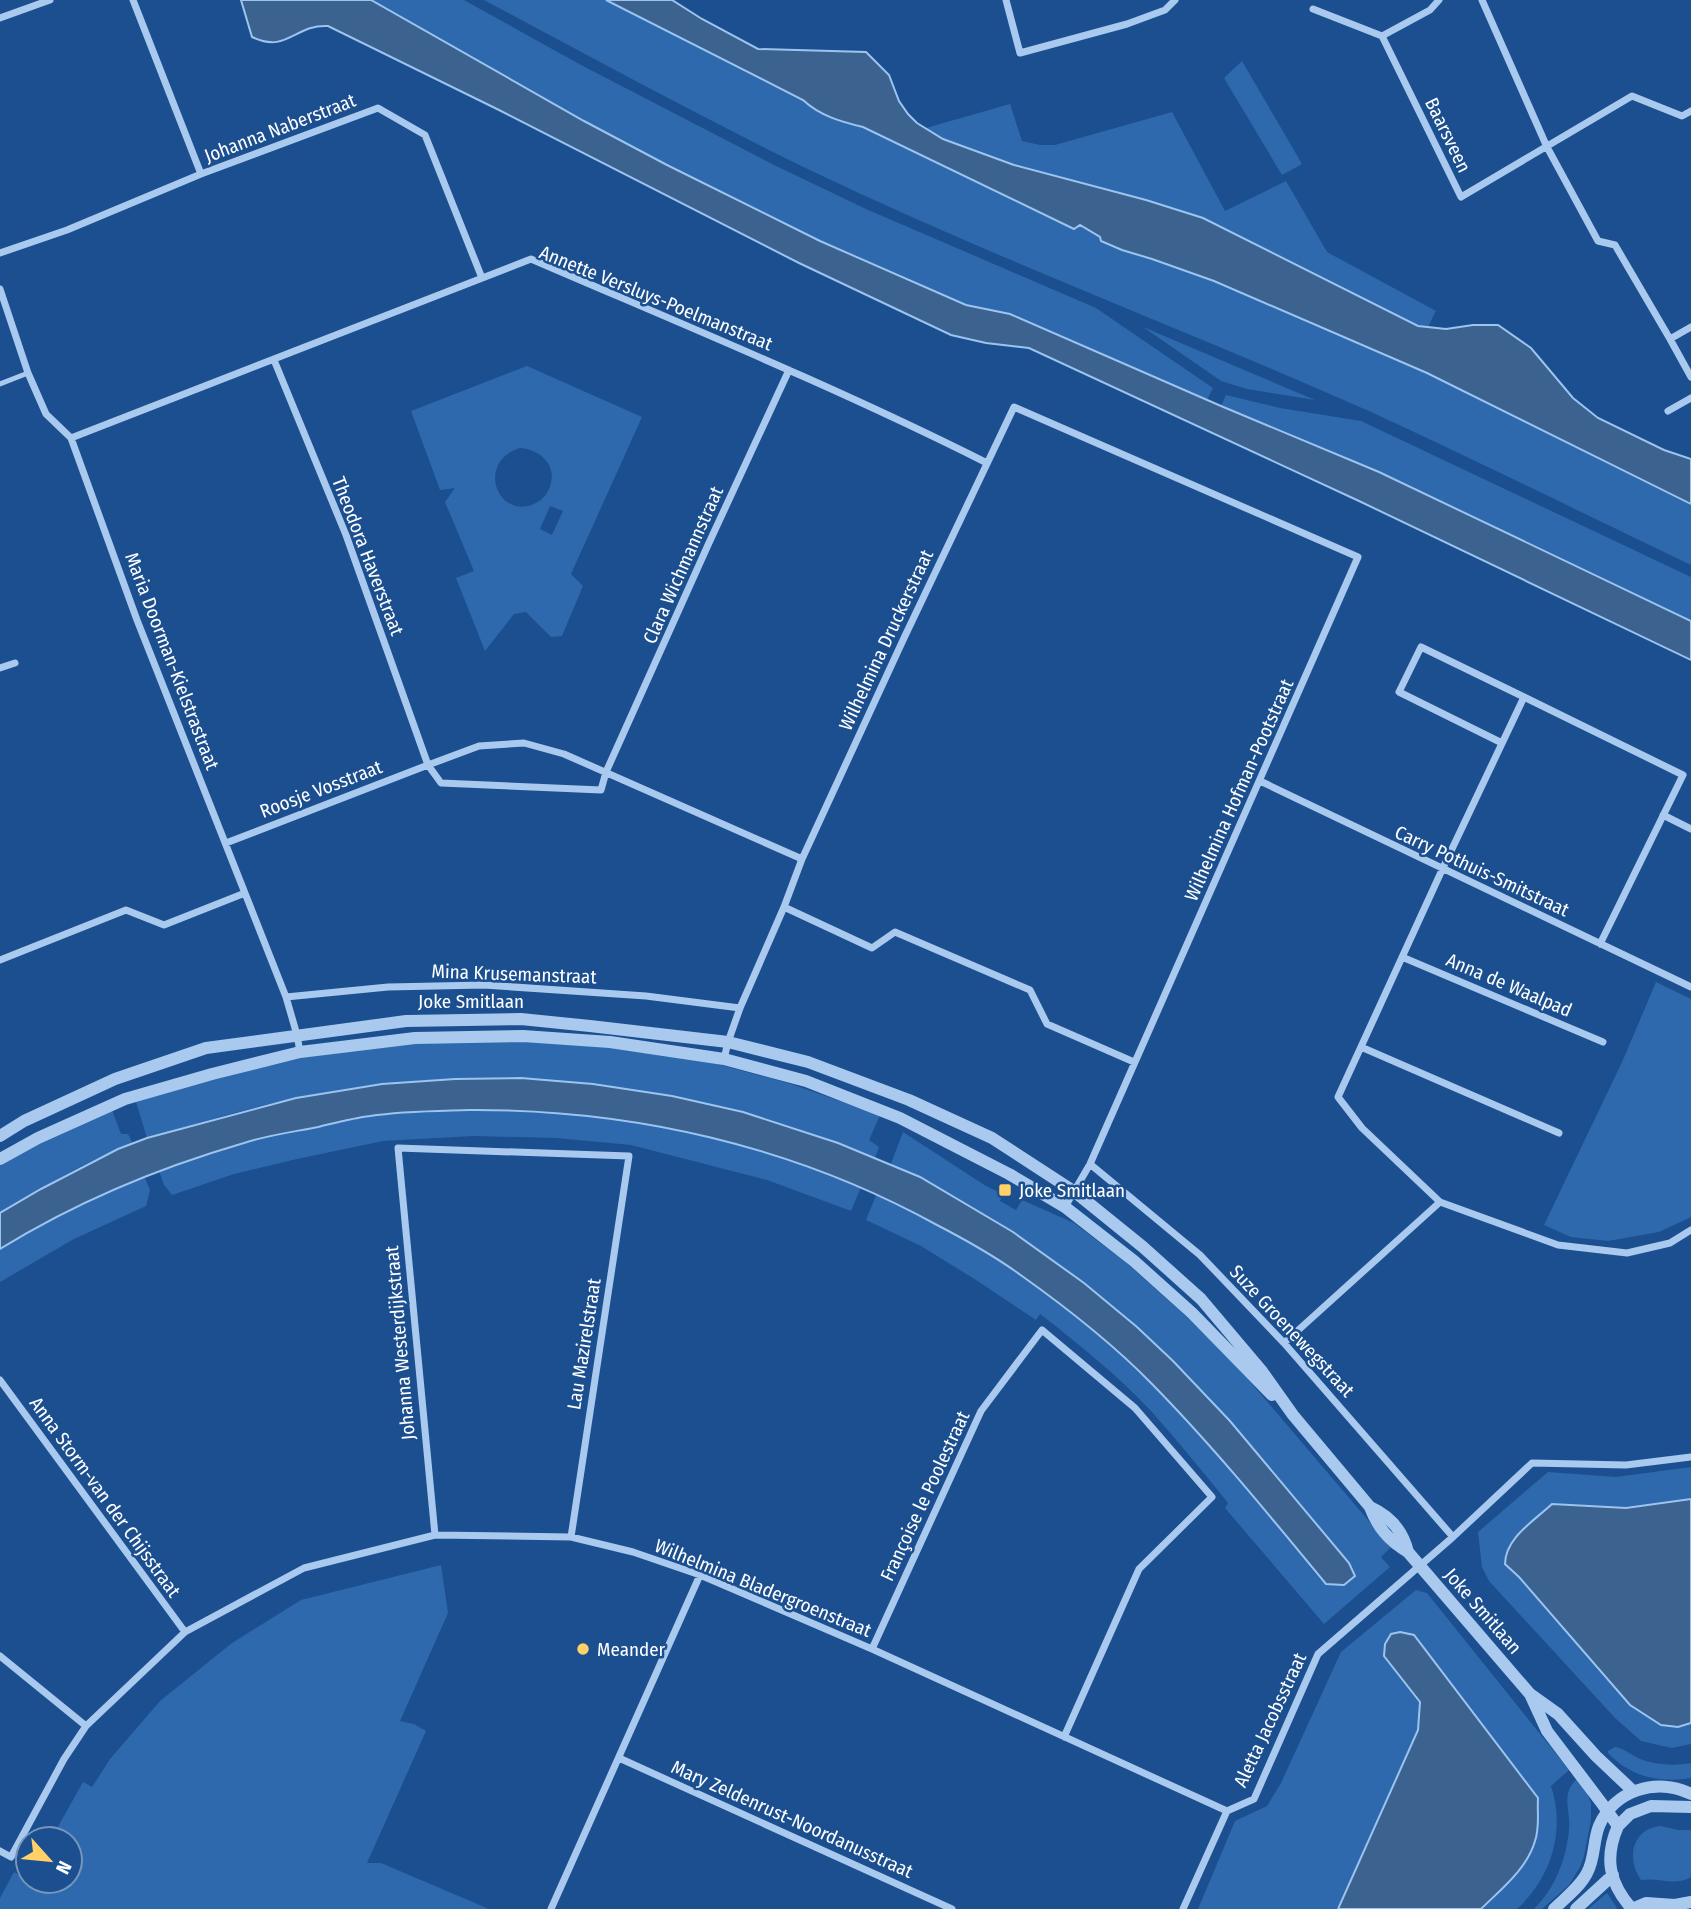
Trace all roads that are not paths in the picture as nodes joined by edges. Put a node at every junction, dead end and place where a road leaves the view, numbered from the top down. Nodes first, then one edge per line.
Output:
1 (50, 0) edge
2 (133, 0) edge
3 (1006, 0) edge
4 (1175, 0) edge
5 (1439, 0) edge
6 (1482, 0) edge
7 (1313, 9) dead end
8 (0, 18) edge
9 (1382, 36) junction
10 (1691, 111) edge
11 (1547, 147) junction
12 (201, 174) junction
13 (0, 253) edge
14 (482, 278) junction
15 (0, 289) edge
16 (1691, 327) edge
17 (1670, 339) junction
18 (274, 360) junction
19 (789, 370) junction
20 (28, 373) junction
21 (1691, 377) edge
22 (0, 384) edge
23 (1691, 398) edge
24 (1668, 411) dead end
25 (71, 438) junction
26 (987, 463) junction
27 (1183, 480) joint
28 (15, 663) dead end
29 (0, 668) edge
30 (1524, 697) junction
31 (1502, 743) junction
32 (428, 765) junction
33 (606, 772) junction
34 (1683, 775) junction
35 (1691, 779) edge
36 (1260, 781) junction
37 (1663, 815) junction
38 (1691, 829) edge
39 (226, 843) junction
40 (802, 859) junction
41 (1442, 870) junction
42 (244, 893) junction
43 (784, 907) junction
44 (1600, 944) junction
45 (1402, 957) junction
46 (0, 960) edge
47 (1691, 987) edge
48 (286, 997) junction
49 (740, 1009) junction
50 (297, 1035) junction
51 (728, 1042) junction
52 (1603, 1042) dead end
53 (1361, 1047) junction
54 (300, 1052) junction
55 (724, 1059) junction
56 (1135, 1062) junction
57 (1559, 1133) dead end
58 (0, 1136) edge
59 (629, 1156) joint
60 (0, 1159) edge
61 (1090, 1164) junction
62 (1075, 1192) junction
63 (1440, 1202) junction
64 (1065, 1207) junction
65 (1691, 1230) edge
66 (1284, 1343) junction
67 (0, 1380) edge
68 (1293, 1415) junction
69 (1691, 1457) edge
70 (435, 1535) junction
71 (571, 1537) junction
72 (1453, 1537) junction
73 (1419, 1566) junction
74 (700, 1575) junction
75 (185, 1632) junction
76 (872, 1649) junction
77 (0, 1656) edge
78 (1530, 1694) junction
79 (86, 1726) junction
80 (1064, 1737) junction
81 (619, 1758) junction
82 (1633, 1791) junction
83 (1690, 1792) edge
84 (1691, 1807) edge
85 (1227, 1811) junction
86 (1608, 1813) junction
87 (1618, 1826) junction
88 (0, 1851) edge
89 (1613, 1874) junction
90 (1691, 1902) edge
91 (551, 1909) edge
92 (952, 1909) edge
93 (1183, 1909) edge
94 (1554, 1909) edge
95 (1576, 1909) edge
96 (1632, 1909) edge

1 - 8 street
2 - 12 street
3 - 4 street
5 - 9 street
6 - 11 street
7 - 9 street
9 - 11 street, Baarsveen
10 - 11 street, Baarsveen
11 - 17 street
12 - 13 street, Johanna Naberstraat
12 - 14 street, Johanna Naberstraat
14 - 18 street, Annette Versluys-Poelmanstraat
14 - 19 street, Annette Versluys-Poelmanstraat
15 - 20 street, Maria Doorman-Kielstrastraat
16 - 17 street
17 - 21 street
18 - 25 street, Annette Versluys-Poelmanstraat
18 - 32 street, Theodora Haverstraat
19 - 26 street, Annette Versluys-Poelmanstraat
19 - 33 street, Clara Wichmannstraat
20 - 22 lane
20 - 25 street, Maria Doorman-Kielstrastraat
23 - 24 street
25 - 39 street, Maria Doorman-Kielstrastraat
26 - 27 street, Wilhelmina Druckerstraat
26 - 40 street, Wilhelmina Druckerstraat
27 - 36 street, Wilhelmina Hofman-Pootstraat
28 - 29 street
30 - 31 street
30 - 31 street
30 - 34 street
31 - 41 street
32 - 33 street, Roosje Vosstraat
32 - 33 street
32 - 39 street, Roosje Vosstraat
33 - 40 street, Roosje Vosstraat
34 - 35 street
34 - 37 street
36 - 41 street, Carry Pothuis-Smitstraat
36 - 56 street, Wilhelmina Hofman-Pootstraat
37 - 38 street
37 - 44 street
39 - 42 street, Maria Doorman-Kielstrastraat
40 - 43 street, Wilhelmina Druckerstraat
41 - 44 street, Carry Pothuis-Smitstraat
41 - 45 street
42 - 46 street
42 - 48 street, Maria Doorman-Kielstrastraat
43 - 49 street, Wilhelmina Druckerstraat
43 - 56 street
44 - 47 street, Carry Pothuis-Smitstraat
45 - 52 street, Anna de Waalpad
45 - 53 street
48 - 49 street, Mina Krusemanstraat
48 - 50 street, Maria Doorman-Kielstrastraat
49 - 51 street, Wilhelmina Druckerstraat
50 - 51 street, Joke Smitlaan
50 - 54 street, Maria Doorman-Kielstrastraat
50 - 58 street, Joke Smitlaan
51 - 55 street, Wilhelmina Druckerstraat
51 - 62 street, Joke Smitlaan
53 - 57 street
53 - 63 street
54 - 55 street, Joke Smitlaan
54 - 60 street, Joke Smitlaan
55 - 64 street, Joke Smitlaan
56 - 61 street, Wilhelmina Hofman-Pootstraat
59 - 70 street, Johanna Westerdijkstraat
59 - 71 street, Lau Mazirelstraat
61 - 62 street, Wilhelmina Hofman-Pootstraat
61 - 66 street, Suze Groenewegstraat
62 - 64 street, Wilhelmina Hofman-Pootstraat
62 - 68 street, Joke Smitlaan
63 - 65 street
63 - 66 street
64 - 68 street, Joke Smitlaan
66 - 72 street, Suze Groenewegstraat
67 - 75 street, Anna Storm-van der Chijsstraat
68 - 73 street, Joke Smitlaan
69 - 72 street, Aletta Jacobsstraat
70 - 71 street, Wilhelmina Bladergroenstraat
70 - 75 street, Wilhelmina Bladergroenstraat
71 - 74 street, Wilhelmina Bladergroenstraat
72 - 73 street, Aletta Jacobsstraat
73 - 78 street, Joke Smitlaan
73 - 85 street, Aletta Jacobsstraat
74 - 76 street, Wilhelmina Bladergroenstraat
74 - 81 street
75 - 79 street, Wilhelmina Bladergroenstraat
76 - 80 street, Wilhelmina Bladergroenstraat
76 - 80 street, Françoise le Poolestraat
77 - 79 street
78 - 82 street, Joke Smitlaan
78 - 86 street, Joke Smitlaan
79 - 88 street, Wilhelmina Bladergroenstraat
80 - 85 street, Wilhelmina Bladergroenstraat
81 - 91 street
81 - 92 street, Mary Zeldenrust-Noordanusstraat
82 - 83 street
82 - 86 street
84 - 87 street
85 - 93 street, Aletta Jacobsstraat
86 - 87 street, Joke Smitlaan
86 - 94 street
87 - 89 street
89 - 95 street
89 - 96 street
90 - 96 street

